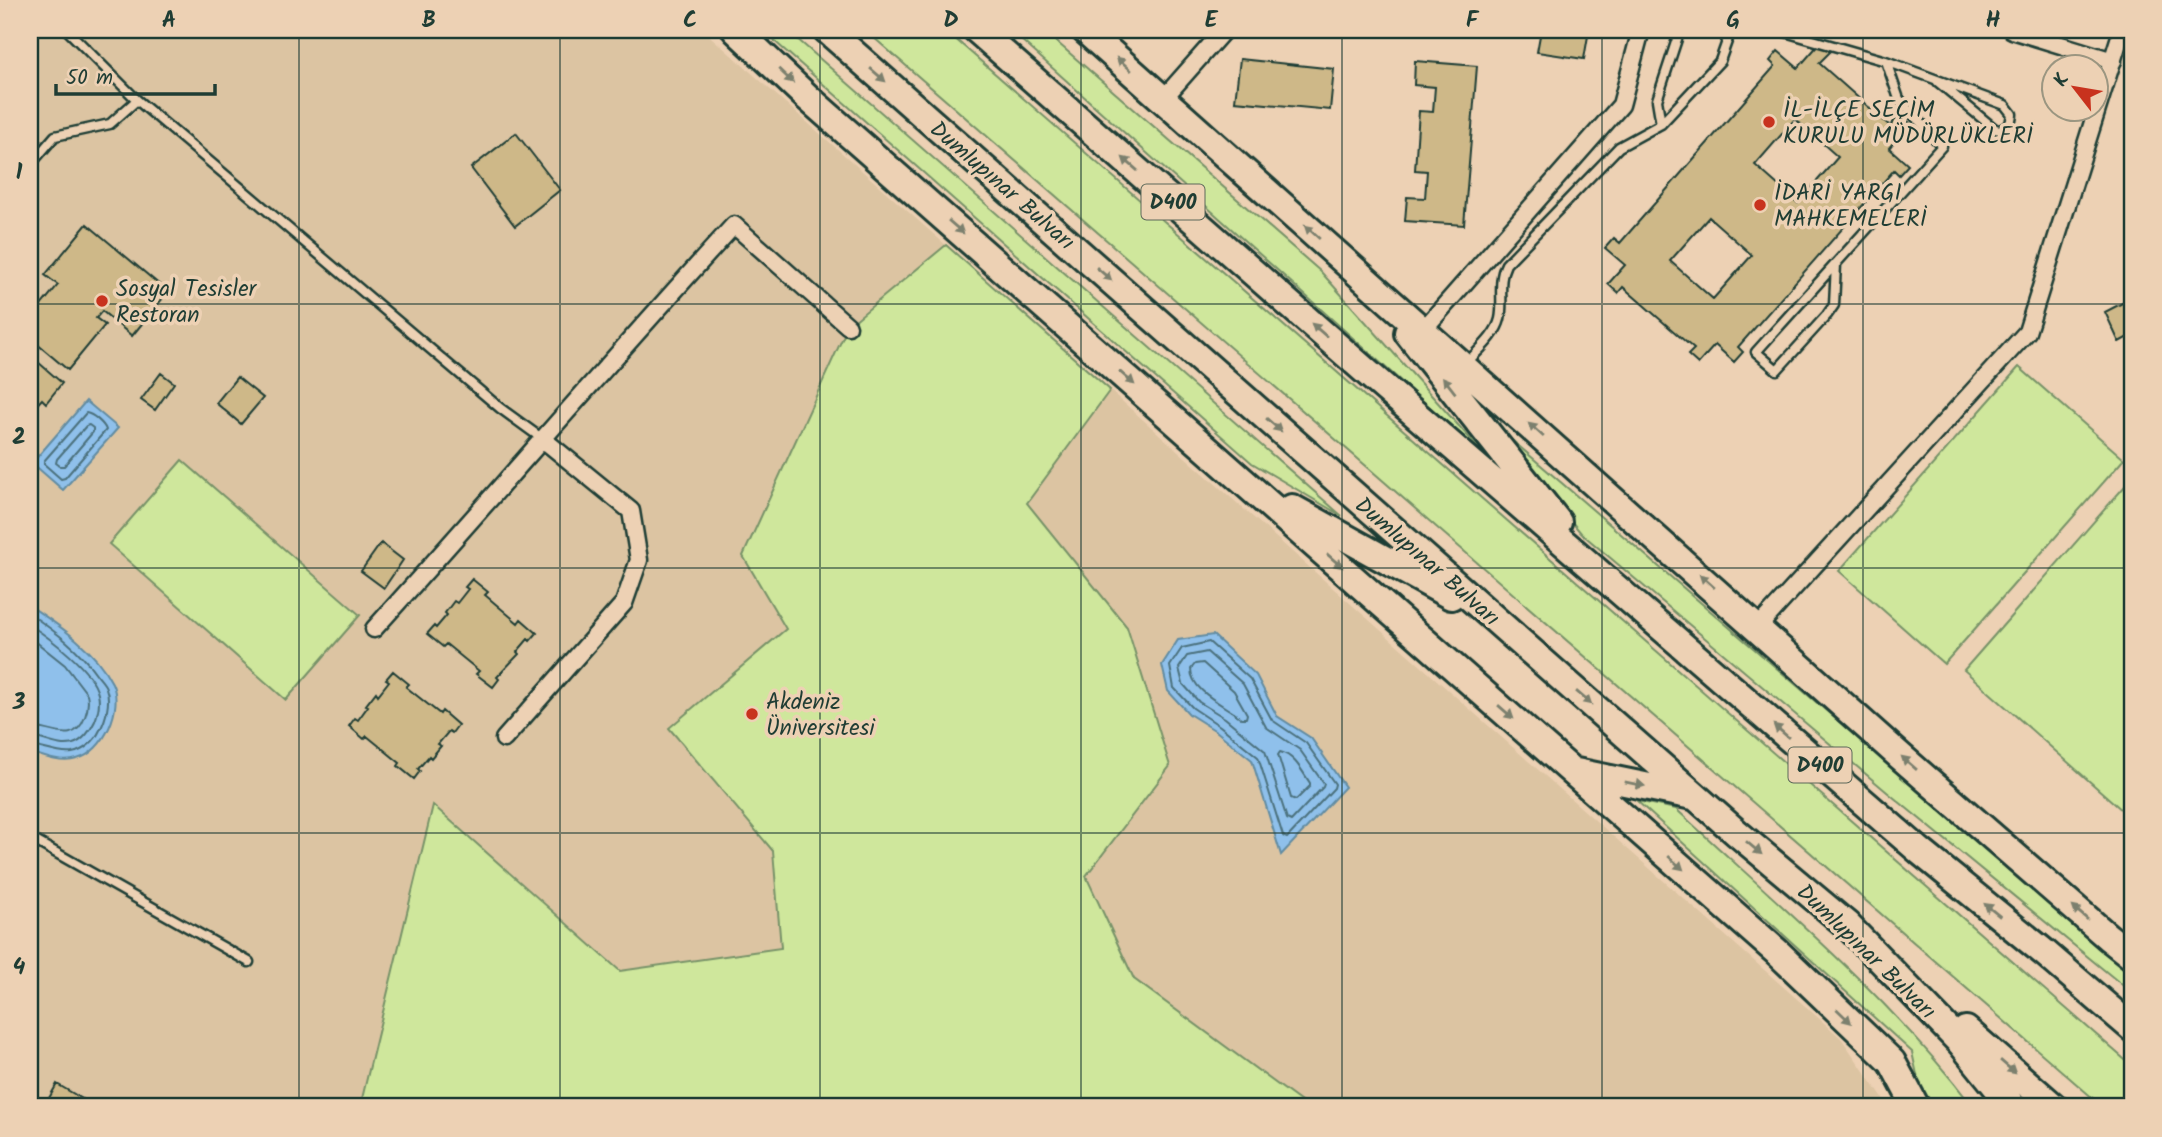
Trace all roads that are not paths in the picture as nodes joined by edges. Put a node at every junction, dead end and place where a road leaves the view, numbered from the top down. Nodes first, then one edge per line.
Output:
1 (67, 30) edge
2 (736, 30) edge
3 (827, 30) edge
4 (976, 30) edge
5 (1085, 30) edge
6 (1224, 30) edge
7 (1641, 30) edge
8 (1680, 30) edge
9 (1731, 30) edge
10 (1777, 30) edge
11 (2012, 30) edge
12 (2122, 30) edge
13 (1886, 61) junction
14 (2113, 61) junction
15 (1938, 82) junction
16 (1163, 99) junction
17 (137, 100) junction
18 (1661, 124) junction
19 (30, 165) edge
20 (1836, 264) junction
21 (1363, 277) junction
22 (848, 326) dead end
23 (1423, 330) junction
24 (1464, 366) junction
25 (544, 440) junction
26 (1247, 484) junction
27 (1598, 573) junction
28 (1496, 620) junction
29 (1758, 626) junction
30 (374, 629) dead end
31 (504, 739) dead end
32 (1574, 772) junction
33 (1696, 797) junction
34 (30, 838) edge
35 (1847, 925) junction
36 (2045, 953) junction
37 (2132, 956) edge
38 (249, 962) dead end
39 (2132, 1010) edge
40 (2132, 1028) edge
41 (1916, 1107) edge
42 (2013, 1107) edge
43 (2054, 1107) edge

1 - 17 lane
2 -> 26 main road
3 -> 28 main road, Dumlupınar Bulvarı
27 -> 4 main road, D400
16 -> 5 main road
6 - 16 street
7 - 23 street
8 - 18 lane
9 - 18 lane
10 - 13 lane
11 - 14 street
12 - 14 street
13 - 15 lane
13 - 20 lane
14 - 29 street
15 - 15 lane
21 -> 16 main road
17 - 19 lane
17 - 25 lane
18 - 24 lane
20 - 20 lane
21 - 23 main road
27 -> 21 main road
22 - 25 street
23 - 24 main road
29 -> 24 main road
25 - 30 street
25 - 31 street
26 - 28 main road
26 -> 32 main road
36 -> 27 main road, D400
28 -> 33 main road, Dumlupınar Bulvarı
37 -> 29 main road
32 -> 33 main road
32 -> 41 main road
33 -> 35 main road, Dumlupınar Bulvarı
34 - 38 lane
35 - 42 main road, Dumlupınar Bulvarı
35 -> 43 main road
36 - 39 main road
36 - 40 main road, D400

